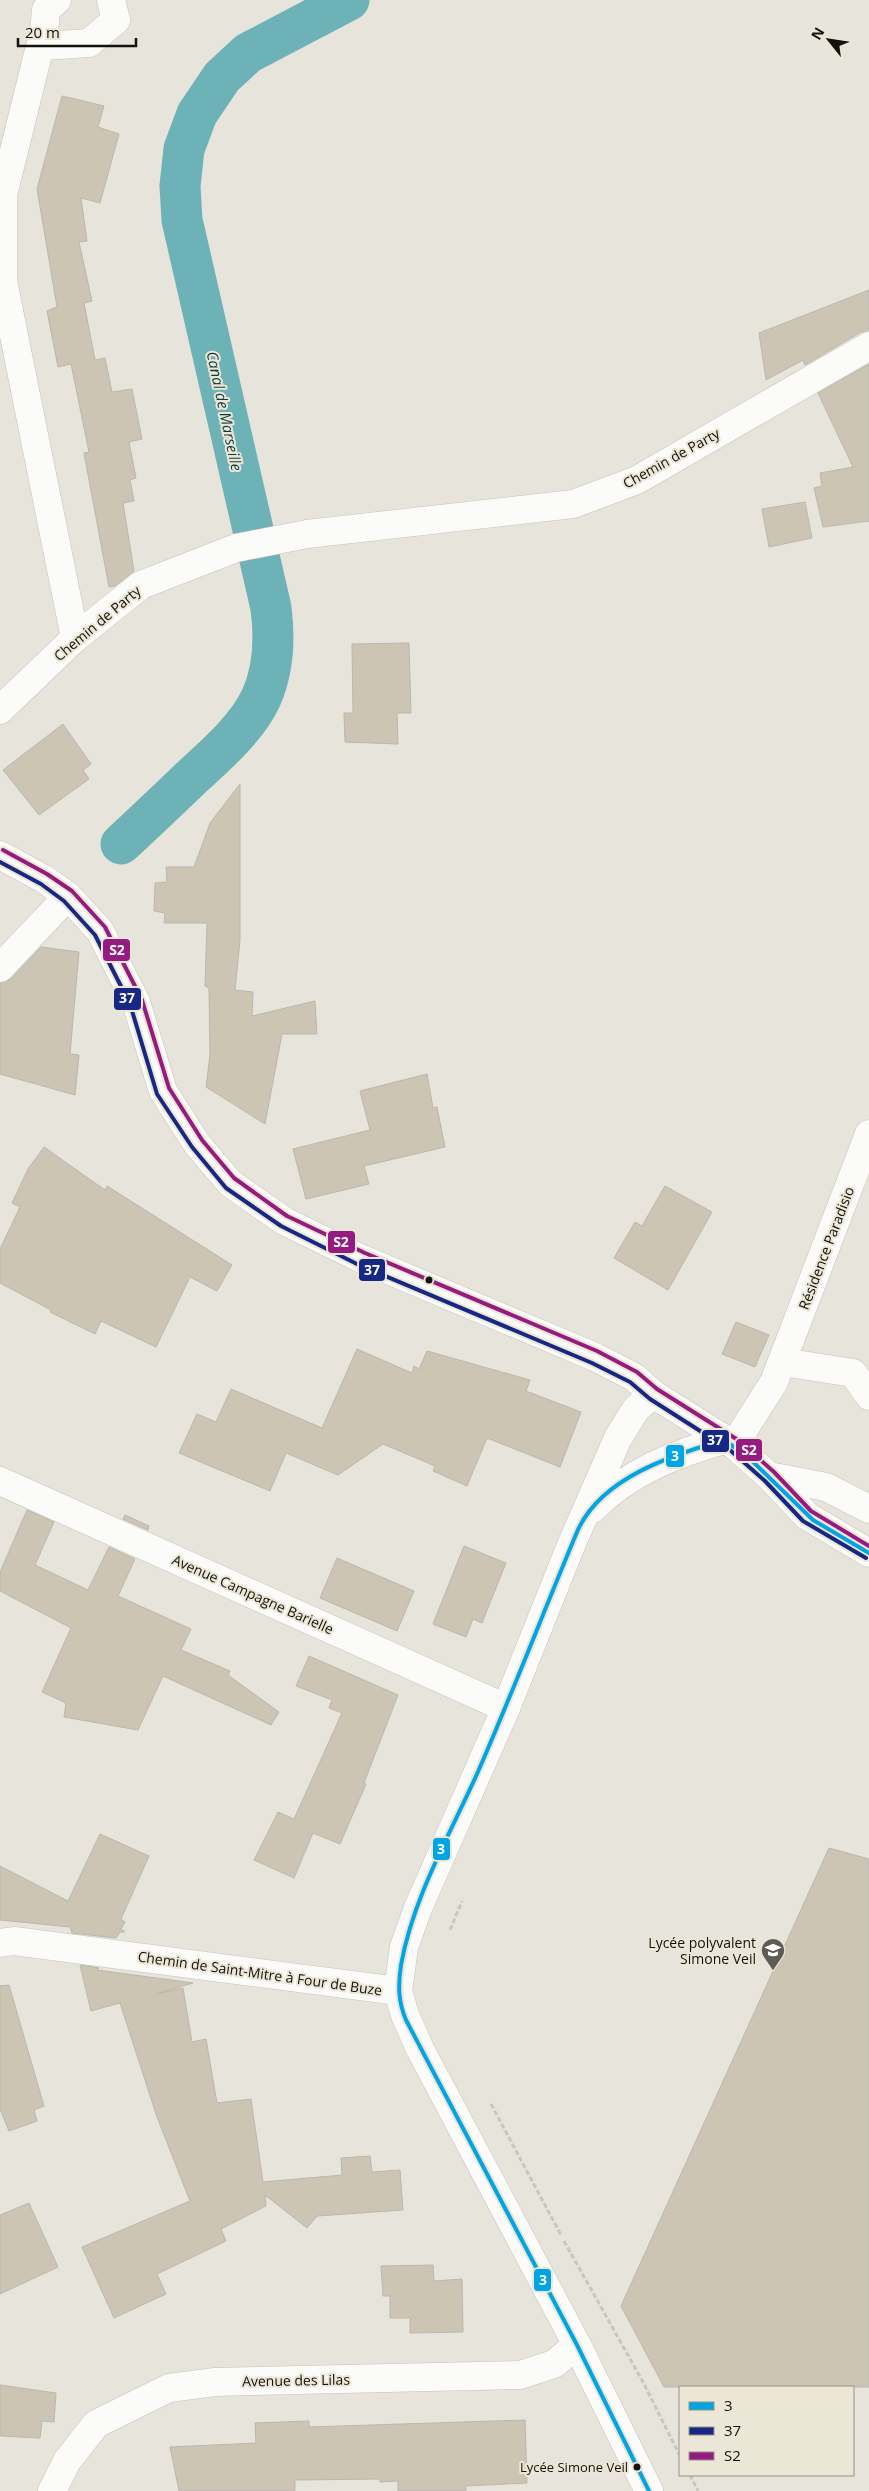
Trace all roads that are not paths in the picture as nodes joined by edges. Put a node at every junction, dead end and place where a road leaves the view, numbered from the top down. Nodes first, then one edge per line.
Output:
1 (57, 0) edge
2 (111, 0) edge
3 (42, 46) junction
4 (869, 346) edge
5 (75, 638) junction
6 (0, 710) edge
7 (0, 855) edge
8 (68, 896) junction
9 (0, 968) edge
10 (869, 1134) edge
11 (783, 1362) junction
12 (653, 1394) junction
13 (869, 1396) edge
14 (729, 1443) junction
15 (769, 1476) junction
16 (0, 1481) edge
17 (869, 1509) edge
18 (585, 1516) junction
19 (869, 1553) edge
20 (506, 1708) junction
21 (0, 1943) edge
22 (398, 1991) junction
23 (577, 2345) junction
24 (52, 2491) edge
25 (649, 2491) edge

1 - 3 street
2 - 3 street
3 - 5 street
4 - 5 street, Chemin de Party
5 - 6 street, Chemin de Party
7 - 8 street
8 - 9 street
8 - 12 street
10 - 11 street, Résidence Paradisio
11 - 13 street
11 - 14 street, Résidence Paradisio
12 - 14 street
12 - 18 street, Chemin de Saint-Mitre à Four de Buze
14 - 15 street
14 - 18 street, Chemin de Saint-Mitre à Four de Buze
15 - 17 street
15 - 19 street
16 - 20 street, Avenue Campagne Barielle
18 - 20 street, Chemin de Saint-Mitre à Four de Buze
20 - 22 street, Chemin de Saint-Mitre à Four de Buze
21 - 22 street, Chemin de Saint-Mitre à Four de Buze
22 - 23 street
23 - 24 street, Avenue des Lilas
23 - 25 street

